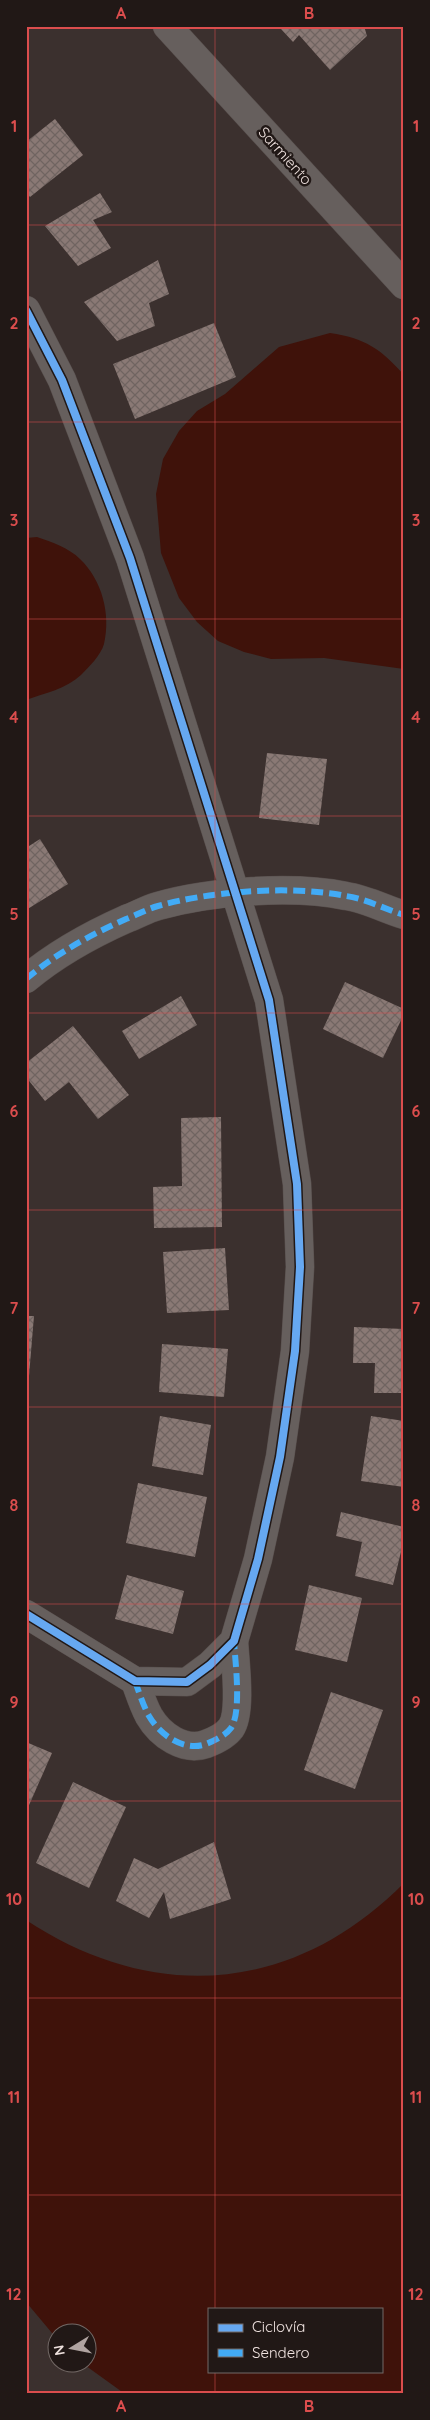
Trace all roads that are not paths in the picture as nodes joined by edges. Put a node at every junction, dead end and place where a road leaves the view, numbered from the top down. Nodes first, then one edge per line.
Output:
1 (167, 26) edge
2 (404, 285) edge
3 (26, 310) edge
4 (237, 893) junction
5 (404, 915) edge
6 (26, 979) edge
7 (26, 1614) edge
8 (234, 1641) junction
9 (135, 1681) junction

1 - 2 street, Sarmiento
3 - 4 street
4 - 5 street
4 - 6 street
4 - 8 street
7 - 9 street
8 - 9 street
8 - 9 street

